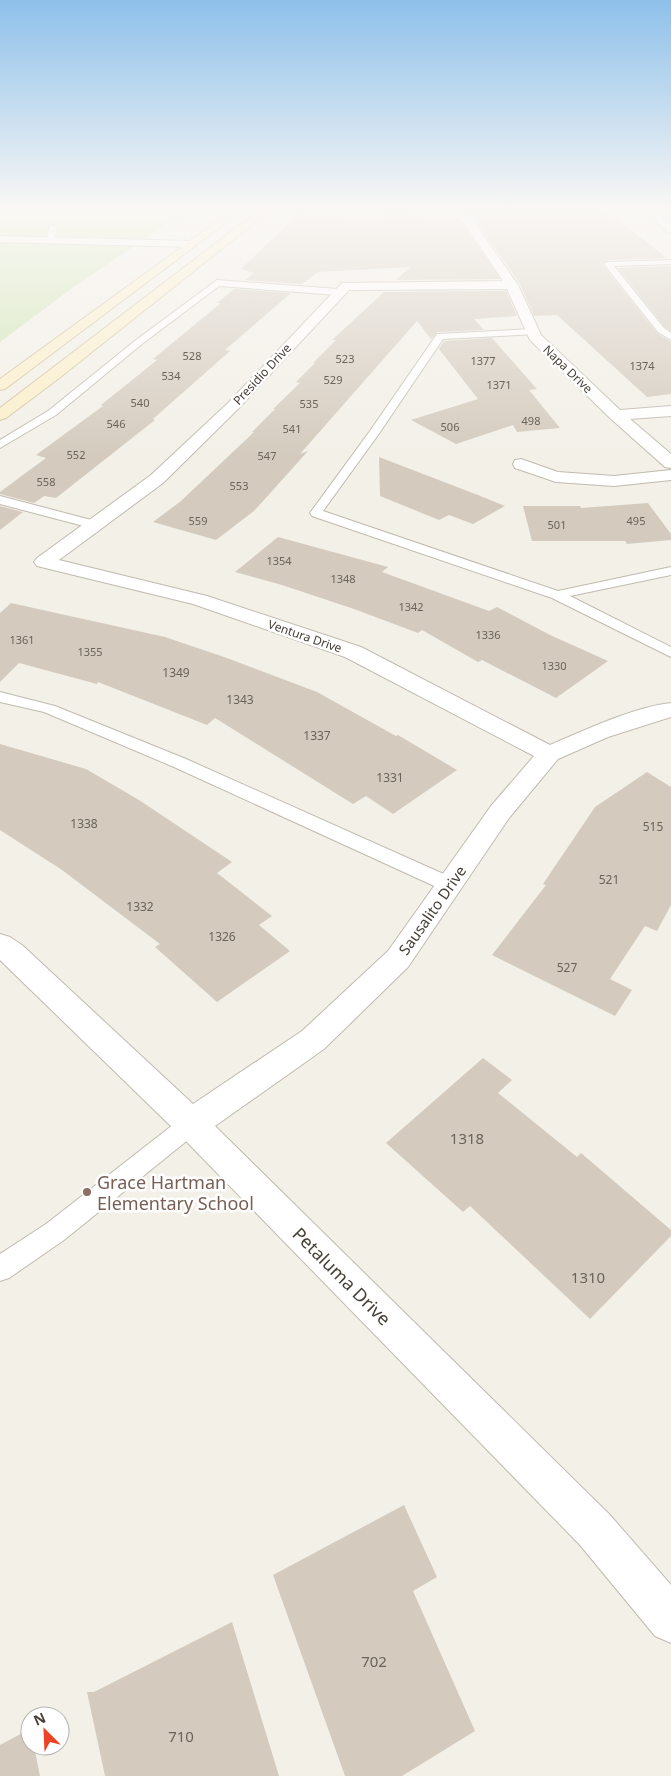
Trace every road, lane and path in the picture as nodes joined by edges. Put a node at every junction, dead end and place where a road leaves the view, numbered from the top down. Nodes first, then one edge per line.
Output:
1 (128, 291) edge
2 (163, 291) edge
3 (209, 291) edge
4 (321, 291) edge
5 (515, 291) edge
6 (630, 291) edge
7 (338, 292) joint
8 (533, 332) junction
9 (671, 338) edge
10 (0, 386) edge
11 (671, 411) edge
12 (0, 415) edge
13 (616, 415) junction
14 (0, 445) edge
15 (671, 463) edge
16 (521, 464) dead end
17 (671, 475) edge
18 (0, 500) edge
19 (95, 525) junction
20 (44, 562) joint
21 (671, 571) edge
22 (557, 595) junction
23 (671, 653) edge
24 (0, 697) edge
25 (671, 710) edge
26 (549, 754) junction
27 (450, 884) junction
28 (0, 945) edge
29 (191, 1124) junction
30 (0, 1269) edge
31 (671, 1620) edge

1 - 10 main road
2 - 12 main road
3 - 14 lane
4 - 7 lane
5 - 8 street, Napa Drive
6 - 9 lane
7 - 19 street, Presidio Drive
8 - 13 street, Napa Drive
8 - 22 lane
11 - 13 street
13 - 15 street, Napa Drive
16 - 17 street
18 - 19 lane
19 - 20 street, Presidio Drive
20 - 26 street, Ventura Drive
21 - 22 lane
22 - 23 lane
24 - 27 lane
25 - 26 street, Sausalito Drive
26 - 27 street, Sausalito Drive
27 - 29 street, Sausalito Drive
28 - 29 street, Petaluma Drive
29 - 30 lane
29 - 31 street, Petaluma Drive

